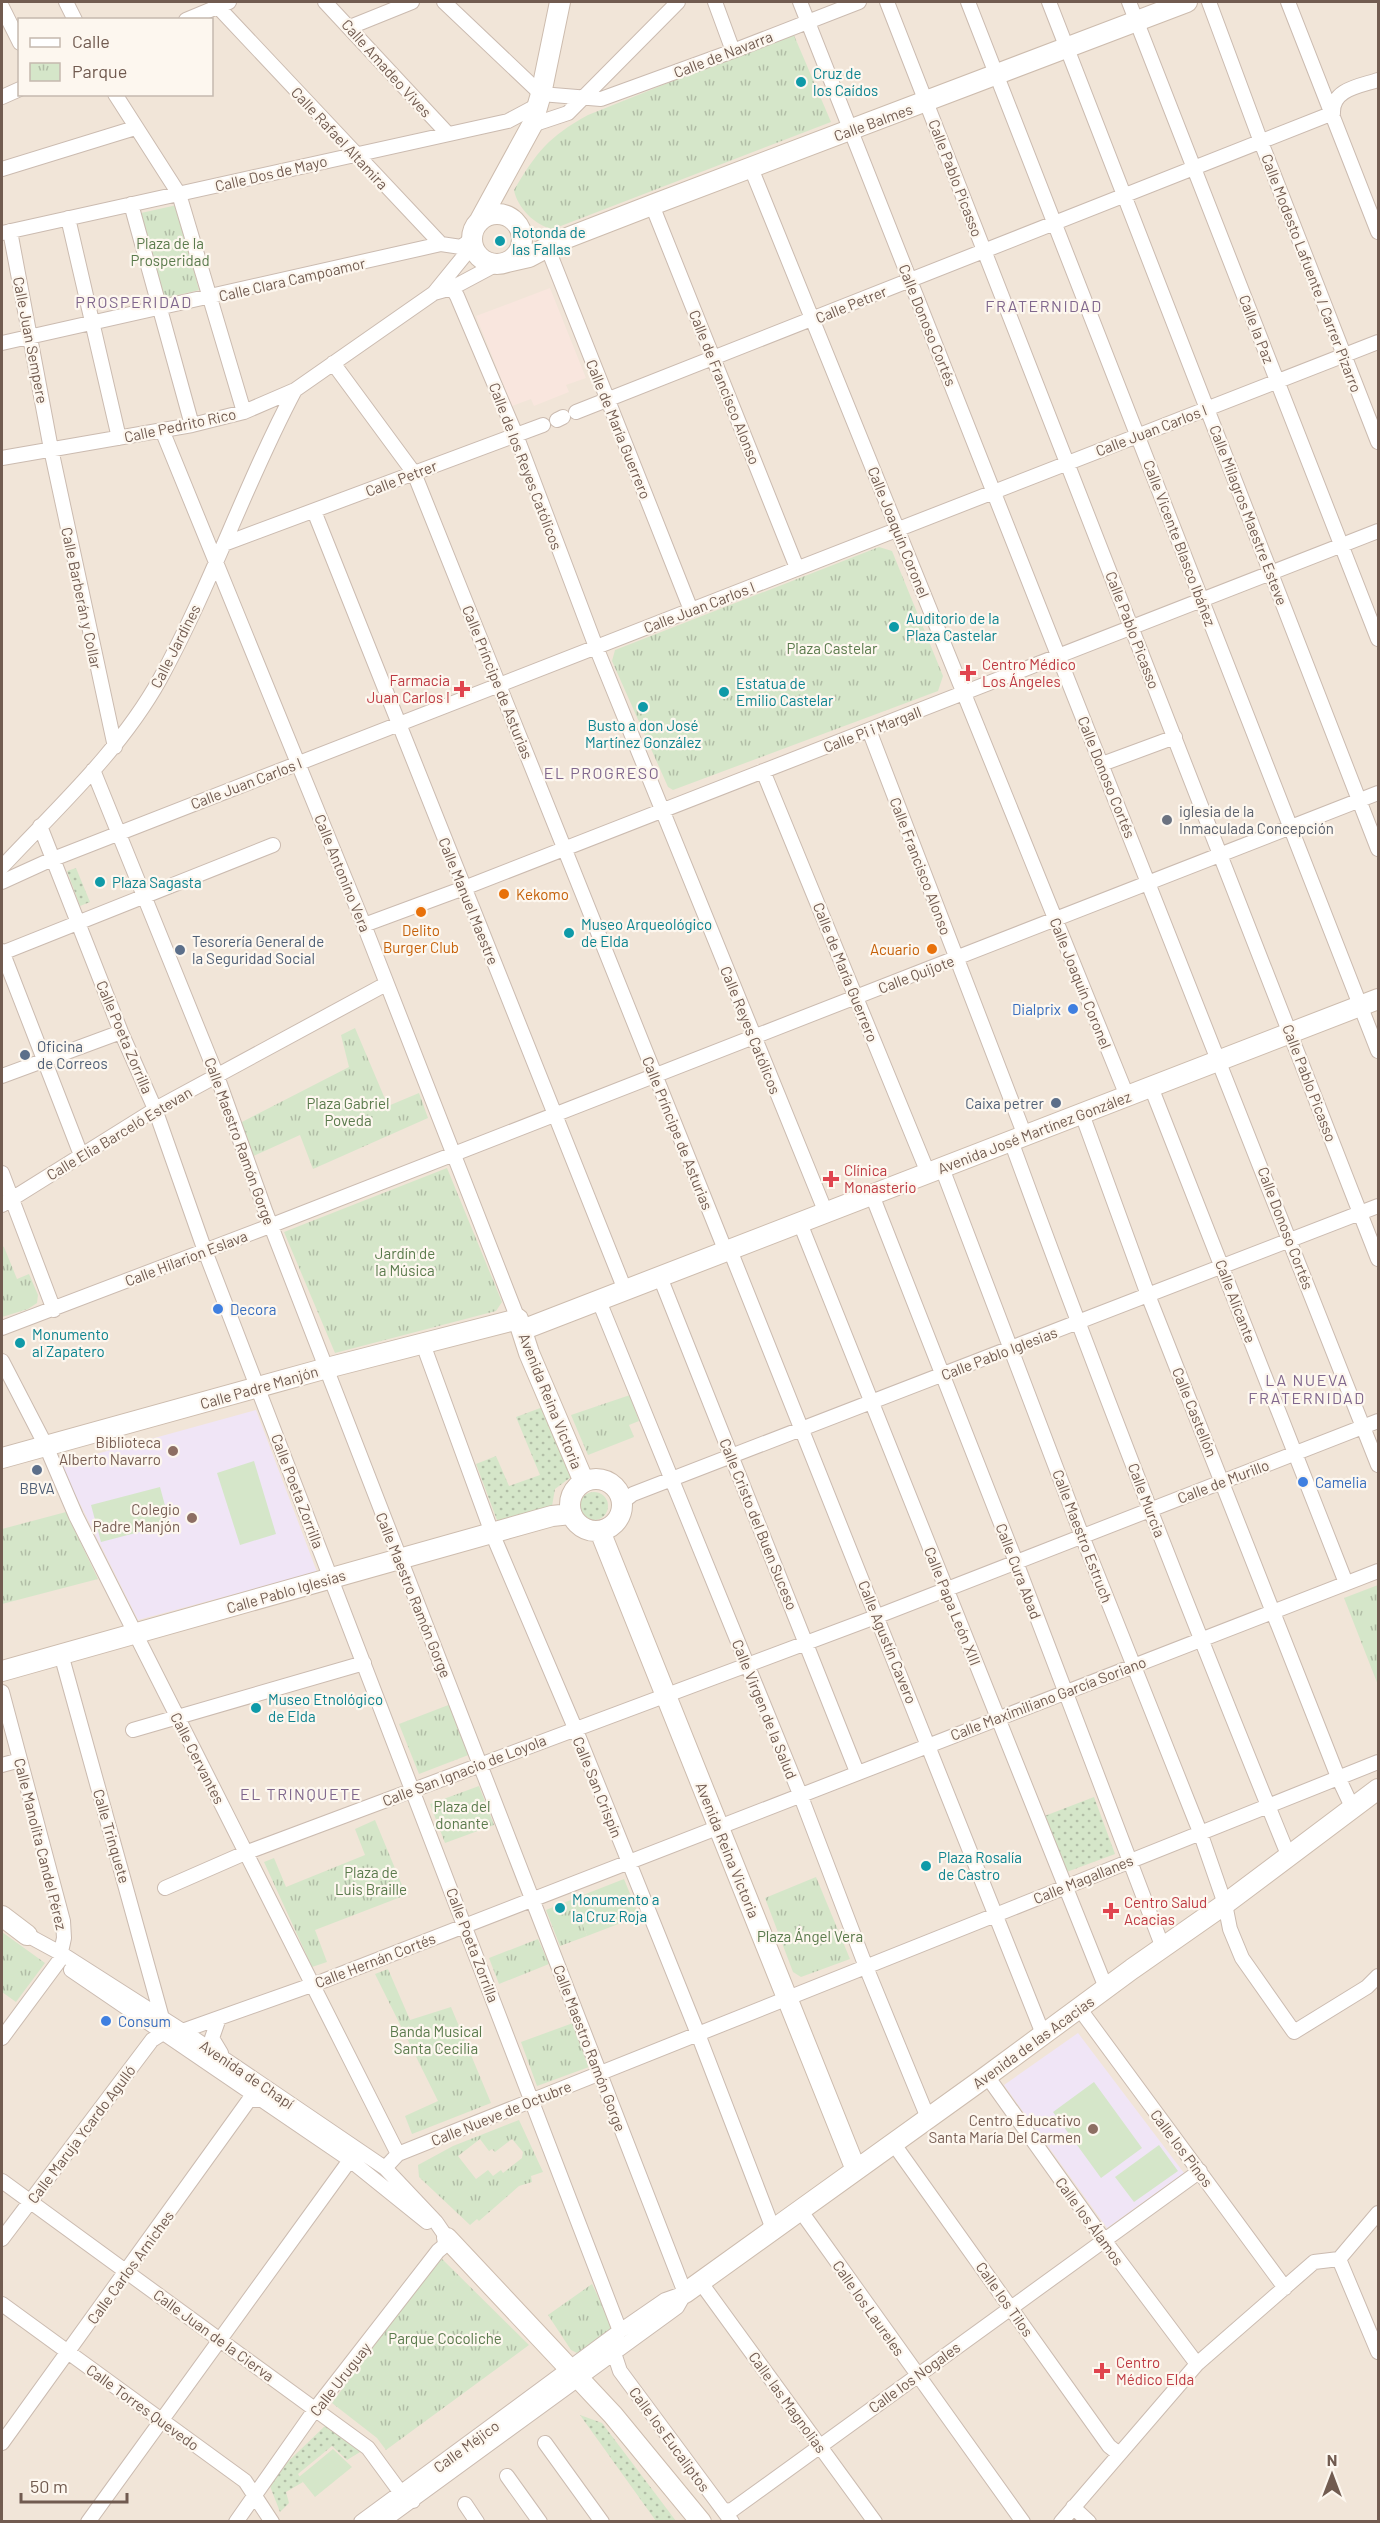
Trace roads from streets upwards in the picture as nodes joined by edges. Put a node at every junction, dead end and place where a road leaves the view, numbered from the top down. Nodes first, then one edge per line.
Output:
1 (15, 2) edge
2 (66, 2) edge
3 (325, 2) edge
4 (412, 2) edge
5 (444, 2) edge
6 (560, 2) edge
7 (678, 2) edge
8 (715, 2) edge
9 (800, 2) edge
10 (859, 2) edge
11 (887, 2) edge
12 (968, 2) edge
13 (1048, 2) edge
14 (1187, 2) edge
15 (1209, 2) edge
16 (1288, 2) edge
17 (223, 4) edge
18 (2, 7) edge
19 (1132, 10) edge
20 (74, 18) edge
21 (191, 18) edge
22 (808, 21) junction
23 (350, 27) junction
24 (18, 39) edge
25 (1066, 46) junction
26 (733, 51) junction
27 (997, 75) junction
28 (1378, 80) edge
29 (18, 90) edge
30 (117, 96) edge
31 (2, 97) edge
32 (585, 98) junction
33 (540, 100) junction
34 (926, 102) junction
35 (1333, 113) junction
36 (532, 125) junction
37 (135, 128) junction
38 (851, 129) junction
39 (448, 134) junction
40 (1261, 142) junction
41 (354, 154) junction
42 (751, 168) junction
43 (1194, 168) junction
44 (2, 169) edge
45 (500, 183) junction
46 (179, 194) junction
47 (1125, 196) junction
48 (131, 204) junction
49 (652, 205) junction
50 (68, 218) junction
51 (515, 223) junction
52 (1055, 223) junction
53 (6, 232) edge
54 (1378, 232) edge
55 (474, 235) junction
56 (441, 244) junction
57 (554, 245) junction
58 (985, 251) junction
59 (502, 263) junction
60 (911, 280) junction
61 (452, 288) junction
62 (434, 293) junction
63 (211, 297) junction
64 (159, 308) junction
65 (812, 319) junction
66 (93, 323) junction
67 (32, 337) junction
68 (1378, 342) edge
69 (2, 343) edge
70 (1344, 356) junction
71 (714, 358) junction
72 (333, 363) junction
73 (1278, 381) junction
74 (295, 390) junction
75 (607, 400) junction
76 (1207, 408) junction
77 (244, 412) junction
78 (565, 416) dead end
79 (192, 425) junction
80 (543, 425) dead end
81 (162, 430) junction
82 (516, 435) junction
83 (1137, 435) junction
84 (119, 438) junction
85 (1378, 441) edge
86 (51, 449) junction
87 (2, 458) edge
88 (1067, 462) junction
89 (414, 473) junction
90 (994, 491) junction
91 (314, 512) junction
92 (235, 519) junction
93 (897, 529) junction
94 (1378, 531) edge
95 (260, 532) junction
96 (224, 544) junction
97 (1342, 546) junction
98 (216, 562) junction
99 (797, 568) junction
100 (1271, 573) junction
101 (1203, 600) junction
102 (691, 610) junction
103 (1132, 628) junction
104 (1378, 639) edge
105 (596, 647) junction
106 (1059, 656) junction
107 (499, 684) junction
108 (964, 693) junction
109 (399, 724) junction
110 (869, 730) junction
111 (1175, 737) junction
112 (115, 747) junction
113 (299, 763) junction
114 (1102, 764) junction
115 (93, 770) junction
116 (763, 771) junction
117 (1378, 793) edge
118 (1360, 801) junction
119 (662, 810) junction
120 (40, 826) junction
121 (1292, 827) junction
122 (118, 833) junction
123 (273, 845) dead end
124 (564, 849) junction
125 (1378, 849) edge
126 (1221, 855) junction
127 (54, 859) junction
128 (2, 867) edge
129 (2, 882) edge
130 (1149, 883) junction
131 (464, 888) junction
132 (143, 897) junction
133 (1055, 920) junction
134 (78, 921) junction
135 (364, 925) junction
136 (2, 952) edge
137 (957, 958) junction
138 (386, 984) junction
139 (856, 998) junction
140 (1370, 1003) edge
141 (121, 1032) junction
142 (1291, 1033) junction
143 (754, 1037) junction
144 (1378, 1051) edge
145 (44, 1060) junction
146 (1220, 1061) junction
147 (2, 1076) edge
148 (217, 1076) junction
149 (655, 1076) junction
150 (1151, 1087) junction
151 (1127, 1096) junction
152 (156, 1109) junction
153 (1082, 1114) junction
154 (555, 1115) junction
155 (1018, 1138) junction
156 (453, 1154) junction
157 (81, 1155) junction
158 (935, 1171) junction
159 (2, 1173) edge
160 (872, 1195) junction
161 (7, 1202) edge
162 (1378, 1206) edge
163 (826, 1213) junction
164 (1360, 1213) junction
165 (800, 1223) junction
166 (271, 1226) junction
167 (1291, 1240) junction
168 (205, 1251) junction
169 (728, 1251) junction
170 (1378, 1260) edge
171 (1223, 1266) junction
172 (660, 1277) junction
173 (625, 1290) junction
174 (1148, 1295) junction
175 (599, 1300) junction
176 (54, 1310) junction
177 (1077, 1322) junction
178 (520, 1324) junction
179 (2, 1328) edge
180 (423, 1344) junction
181 (1012, 1348) junction
182 (2, 1361) edge
183 (327, 1368) junction
184 (942, 1375) junction
185 (259, 1388) junction
186 (873, 1401) junction
187 (1378, 1421) edge
188 (1363, 1427) junction
189 (801, 1430) junction
190 (46, 1446) junction
191 (1295, 1453) junction
192 (732, 1456) junction
193 (2, 1458) edge
194 (1378, 1465) edge
195 (672, 1479) junction
196 (1222, 1481) junction
197 (584, 1482) junction
198 (621, 1503) junction
199 (1151, 1509) junction
200 (571, 1514) junction
201 (600, 1531) junction
202 (492, 1533) junction
203 (1082, 1536) junction
204 (401, 1559) junction
205 (1016, 1562) junction
206 (1378, 1571) edge
207 (331, 1578) junction
208 (1346, 1583) junction
209 (946, 1589) junction
210 (1274, 1611) junction
211 (878, 1616) junction
212 (135, 1634) junction
213 (1201, 1640) junction
214 (807, 1642) junction
215 (61, 1654) junction
216 (364, 1663) junction
217 (747, 1664) junction
218 (1134, 1665) junction
219 (2, 1671) edge
220 (2, 1692) edge
221 (1065, 1692) junction
222 (664, 1696) junction
223 (177, 1718) junction
224 (998, 1718) junction
225 (574, 1728) junction
226 (134, 1730) dead end
227 (928, 1744) junction
228 (20, 1760) junction
229 (1378, 1762) edge
230 (481, 1764) junction
231 (2, 1765) edge
232 (857, 1772) junction
233 (1338, 1777) junction
234 (413, 1789) junction
235 (1378, 1789) edge
236 (800, 1794) junction
237 (1268, 1805) junction
238 (1353, 1809) junction
239 (718, 1826) junction
240 (1200, 1832) junction
241 (245, 1853) junction
242 (1290, 1857) junction
243 (627, 1861) junction
244 (1128, 1861) junction
245 (1064, 1887) junction
246 (165, 1888) dead end
247 (532, 1899) junction
248 (1226, 1904) junction
249 (997, 1914) junction
250 (2, 1916) edge
251 (466, 1924) junction
252 (27, 1935) joint
253 (1162, 1948) junction
254 (60, 1958) junction
255 (866, 1967) junction
256 (1378, 1976) edge
257 (314, 1983) junction
258 (1106, 1988) junction
259 (788, 1998) junction
260 (1079, 2008) junction
261 (162, 2018) junction
262 (219, 2018) junction
263 (182, 2031) junction
264 (163, 2033) junction
265 (698, 2034) junction
266 (1043, 2034) junction
267 (2, 2038) edge
268 (229, 2061) junction
269 (600, 2074) junction
270 (987, 2076) junction
271 (262, 2100) junction
272 (531, 2101) junction
273 (928, 2118) junction
274 (893, 2143) junction
275 (398, 2154) junction
276 (350, 2160) junction
277 (385, 2168) junction
278 (856, 2170) junction
279 (1200, 2171) junction
280 (2, 2181) edge
281 (29, 2202) junction
282 (800, 2210) junction
283 (1378, 2213) edge
284 (773, 2229) junction
285 (2, 2239) edge
286 (448, 2240) junction
287 (1104, 2241) junction
288 (1339, 2259) junction
289 (126, 2272) junction
290 (693, 2288) junction
291 (1285, 2288) junction
292 (2, 2304) edge
293 (1011, 2307) junction
294 (620, 2331) junction
295 (219, 2340) junction
296 (1378, 2352) edge
297 (68, 2353) junction
298 (614, 2353) junction
299 (1197, 2364) junction
300 (574, 2374) junction
301 (917, 2375) junction
302 (316, 2408) junction
303 (161, 2420) junction
304 (2, 2443) edge
305 (545, 2443) dead end
306 (819, 2445) junction
307 (1119, 2454) junction
308 (507, 2476) dead end
309 (401, 2493) junction
310 (254, 2497) junction
311 (413, 2501) junction
312 (465, 2504) dead end
313 (1073, 2508) junction
314 (728, 2516) edge
315 (366, 2520) edge
316 (88, 2522) edge
317 (236, 2522) edge
318 (272, 2522) edge
319 (382, 2522) edge
320 (477, 2522) edge
321 (540, 2522) edge
322 (602, 2522) edge
323 (701, 2522) edge
324 (875, 2522) edge
325 (1023, 2522) edge
326 (1061, 2522) edge
327 (1089, 2522) edge

1 - 18 street
2 - 20 street
3 - 23 street, Calle Amadeo Vives
4 - 23 street
5 - 33 street
6 - 33 street
7 - 32 street
8 - 26 street
9 - 22 street, Calle Donoso Cortés
10 - 22 street, Calle de Navarra
11 - 34 street, Calle Pablo Picasso
12 - 27 street, Calle Vicente Blasco Ibáñez
13 - 25 street, Calle Milagros Maestre Esteve
14 - 19 street, Calle Balmes
15 - 40 street, Calle Modesto Lafuente / Carrer Pizarro
16 - 35 street
17 - 21 street
17 - 41 street, Calle Rafael Altamira
18 - 24 street
19 - 25 street, Calle Balmes
19 - 43 street, Calle la Paz
22 - 26 street, Calle de Navarra
22 - 38 street, Calle Donoso Cortés
23 - 39 street, Calle Amadeo Vives
25 - 27 street, Calle Balmes
25 - 47 street, Calle Milagros Maestre Esteve
26 - 32 street, Calle de Navarra
27 - 34 street, Calle Balmes
27 - 52 street, Calle Vicente Blasco Ibáñez
28 - 35 street
29 - 31 street
30 - 37 street
32 - 33 street, Calle de Navarra
32 - 36 street, Calle de Navarra
33 - 36 street
33 - 39 street, Calle Dos de Mayo
34 - 38 street, Calle Balmes
34 - 58 street, Calle Pablo Picasso
35 - 40 street, Calle Petrer
35 - 54 street
36 - 45 street
37 - 44 street
37 - 46 street
38 - 42 street, Calle Balmes
38 - 60 street, Calle Donoso Cortés
39 - 41 street, Calle Dos de Mayo
40 - 43 street, Calle Petrer
40 - 70 street, Calle Modesto Lafuente / Carrer Pizarro
41 - 46 street, Calle Dos de Mayo
41 - 56 street, Calle Rafael Altamira
42 - 49 street, Calle Balmes
42 - 65 street, Calle Joaquín Coronel
43 - 47 street, Calle Petrer
43 - 73 street, Calle la Paz
45 - 51 street
45 - 55 street
46 - 48 street, Calle Dos de Mayo
46 - 63 street
47 - 52 street, Calle Petrer
47 - 76 street, Calle Milagros Maestre Esteve
48 - 50 street, Calle Dos de Mayo
48 - 64 street
49 - 57 street, Calle Balmes
49 - 71 street, Calle de Francisco Alonso
50 - 53 street, Calle Dos de Mayo
50 - 66 street
51 - 55 street
51 - 57 street
51 - 59 street
52 - 58 street, Calle Petrer
52 - 83 street, Calle Vicente Blasco Ibáñez
53 - 67 street, Calle Juan Sempere
55 - 56 street
55 - 59 street
55 - 62 street, Calle Pedrito Rico
56 - 63 street, Calle Clara Campoamor
57 - 59 street, Calle Balmes
57 - 75 street, Calle de María Guerrero
58 - 60 street, Calle Petrer
58 - 88 street, Calle Pablo Picasso
59 - 61 street, Calle Pedrito Rico
60 - 65 street, Calle Petrer
60 - 90 street, Calle Donoso Cortés
61 - 62 street, Calle Pedrito Rico
61 - 82 street, Calle de los Reyes Católicos
62 - 72 street, Calle Pedrito Rico
63 - 64 street, Calle Clara Campoamor
63 - 77 street
64 - 66 street, Calle Clara Campoamor
64 - 79 street
65 - 71 street, Calle Petrer
65 - 93 street, Calle Joaquín Coronel
66 - 67 street, Calle Clara Campoamor
66 - 84 street
67 - 69 street, Calle Clara Campoamor
67 - 86 street, Calle Juan Sempere
68 - 70 street, Calle Juan Carlos I
70 - 73 street, Calle Juan Carlos I
70 - 85 street, Calle Modesto Lafuente / Carrer Pizarro
71 - 75 street, Calle Petrer
71 - 99 street, Calle de Francisco Alonso
72 - 74 street, Calle Pedrito Rico
72 - 89 street, Calle Príncipe de Asturias
73 - 76 street, Calle Juan Carlos I
73 - 97 street, Calle la Paz
74 - 77 street, Calle Pedrito Rico
74 - 92 street, Calle Jardines
75 - 78 street, Calle Petrer
75 - 102 street, Calle de María Guerrero
76 - 83 street, Calle Juan Carlos I
76 - 100 street, Calle Milagros Maestre Esteve
77 - 79 street, Calle Pedrito Rico
79 - 81 street, Calle Pedrito Rico
80 - 82 street, Calle Petrer
81 - 84 street, Calle Pedrito Rico
81 - 98 street, Calle Antonino Vera
82 - 89 street, Calle Petrer
82 - 105 street, Calle de los Reyes Católicos
83 - 88 street, Calle Juan Carlos I
83 - 101 street, Calle Vicente Blasco Ibáñez
84 - 86 street, Calle Pedrito Rico
86 - 87 street, Calle Pedrito Rico
86 - 112 street, Calle Barberán y Collar
88 - 90 street, Calle Juan Carlos I
88 - 103 street, Calle Pablo Picasso
89 - 91 street, Calle Petrer
89 - 107 street, Calle Príncipe de Asturias
90 - 93 street, Calle Juan Carlos I
90 - 106 street, Calle Donoso Cortés
91 - 95 street, Calle Petrer
91 - 109 street, Calle Manuel Maestre
92 - 95 street
92 - 96 street, Calle Jardines
93 - 99 street, Calle Juan Carlos I
93 - 108 street, Calle Joaquín Coronel
94 - 97 street, Calle Pi i Margall
95 - 96 street, Calle Petrer
96 - 98 street, Calle Jardines
97 - 100 street, Calle Pi i Margall
97 - 104 street, Calle la Paz
98 - 112 street, Calle Jardines
98 - 113 street, Calle Antonino Vera
99 - 102 street, Calle Juan Carlos I
100 - 101 street, Calle Pi i Margall
100 - 118 street, Calle Milagros Maestre Esteve
101 - 103 street, Calle Pi i Margall
101 - 121 street, Calle Vicente Blasco Ibáñez
102 - 105 street, Calle Juan Carlos I
103 - 106 street, Calle Pi i Margall
103 - 111 street, Calle Pablo Picasso
105 - 107 street, Calle Juan Carlos I
105 - 119 street, Calle Reyes Católicos
106 - 108 street, Calle Pi i Margall
106 - 114 street, Calle Donoso Cortés
107 - 109 street, Calle Juan Carlos I
107 - 124 street, Calle Príncipe de Asturias
108 - 110 street, Calle Pi i Margall
108 - 133 street, Calle Joaquín Coronel
109 - 113 street, Calle Juan Carlos I
109 - 131 street, Calle Manuel Maestre
110 - 116 street, Calle Pi i Margall
110 - 137 street, Calle Francisco Alonso
111 - 114 street
111 - 126 street, Calle Pablo Picasso
112 - 115 street, Calle Jardines
113 - 122 street, Calle Juan Carlos I
113 - 135 street, Calle Antonino Vera
114 - 130 street, Calle Donoso Cortés
115 - 120 street, Calle Jardines
115 - 122 street
116 - 119 street, Calle Pi i Margall
116 - 139 street, Calle de María Guerrero
117 - 118 street, Calle Quijote
118 - 121 street, Calle Quijote
118 - 125 street, Calle Milagros Maestre Esteve
119 - 124 street, Calle Pi i Margall
119 - 143 street, Calle Reyes Católicos
120 - 127 street
120 - 128 street, Calle Jardines
121 - 126 street, Calle Quijote
121 - 140 street, Calle Vicente Blasco Ibáñez
122 - 127 street, Calle Juan Carlos I
122 - 132 street
123 - 132 street
124 - 131 street, Calle Pi i Margall
124 - 149 street, Calle Príncipe de Asturias
126 - 130 street, Calle Quijote
126 - 142 street, Calle Pablo Picasso
127 - 129 street
127 - 134 street
130 - 133 street, Calle Quijote
130 - 146 street, Calle Donoso Cortés
131 - 135 street, Calle Pi i Margall
131 - 154 street, Calle Manuel Maestre
132 - 134 street
132 - 148 street, Calle Maestro Ramón Gorge
133 - 137 street, Calle Quijote
133 - 151 street, Calle Joaquín Coronel
134 - 136 street
134 - 141 street, Calle Poeta Zorrilla
135 - 138 street, Calle Antonino Vera
136 - 145 street
137 - 139 street, Calle Quijote
137 - 155 street, Calle Francisco Alonso
138 - 148 street, Calle Elia Barceló Estevan
138 - 156 street, Calle Antonino Vera
139 - 143 street, Calle Quijote
139 - 158 street, Calle de María Guerrero
140 - 142 street, Avenida José Martínez González
140 - 144 street, Calle Vicente Blasco Ibáñez
141 - 145 street
141 - 152 street, Calle Poeta Zorrilla
142 - 146 street, Avenida José Martínez González
142 - 164 street, Calle Pablo Picasso
143 - 149 street, Calle Quijote
143 - 163 street, Calle Reyes Católicos
145 - 147 street
145 - 157 street
146 - 150 street, Avenida José Martínez González
146 - 167 street, Calle Donoso Cortés
148 - 152 street, Calle Elia Barceló Estevan
148 - 166 street, Calle Maestro Ramón Gorge
149 - 154 street, Calle Quijote
149 - 169 street, Calle Príncipe de Asturias
150 - 151 street, Avenida José Martínez González
150 - 171 street, Calle Alicante
151 - 153 street, Avenida José Martínez González
152 - 157 street, Calle Elia Barceló Estevan
152 - 168 street, Calle Poeta Zorrilla
153 - 155 street, Avenida José Martínez González
153 - 174 street, Calle Castellón
154 - 156 street, Calle Quijote
154 - 173 street, Calle Manuel Maestre
155 - 158 street, Avenida José Martínez González
155 - 177 street, Calle Murcia
156 - 166 street, Calle Hilarion Eslava
156 - 178 street, Calle Antonino Vera
157 - 161 street, Calle Elia Barceló Estevan
158 - 160 street, Avenida José Martínez González
158 - 181 street, Calle Maestro Estruch
159 - 161 street
160 - 163 street, Avenida José Martínez González
160 - 184 street, Calle Cura Abad
161 - 176 street
162 - 164 street, Calle Pablo Iglesias
163 - 165 street, Avenida José Martínez González
164 - 167 street, Calle Pablo Iglesias
164 - 170 street, Calle Pablo Picasso
165 - 169 street, Avenida José Martínez González
165 - 186 street, Calle Papa León XIII
166 - 168 street, Calle Hilarion Eslava
166 - 183 street, Calle Maestro Ramón Gorge
167 - 171 street, Calle Pablo Iglesias
167 - 188 street, Calle Donoso Cortés
168 - 176 street, Calle Hilarion Eslava
168 - 185 street, Calle Poeta Zorrilla
169 - 172 street, Avenida José Martínez González
169 - 189 street, Calle Agustín Cavero
171 - 174 street, Calle Pablo Iglesias
171 - 191 street, Calle Alicante
172 - 173 street, Avenida José Martínez González
172 - 192 street, Calle Cristo del Buen Suceso
173 - 175 street, Avenida José Martínez González
174 - 177 street, Calle Pablo Iglesias
174 - 196 street, Calle Castellón
175 - 178 street, Avenida José Martínez González
175 - 195 street, Calle Virgen de la Salud
176 - 179 street, Calle Hilarion Eslava
177 - 181 street, Calle Pablo Iglesias
177 - 199 street, Calle Murcia
178 - 180 street, Calle Padre Manjón
178 - 197 street, Avenida Reina Victoria
180 - 183 street, Calle Padre Manjón
180 - 202 street, Calle San Crispín
181 - 184 street, Calle Pablo Iglesias
181 - 203 street, Calle Maestro Estruch
182 - 190 street, Calle Cervantes
183 - 185 street, Calle Padre Manjón
183 - 204 street, Calle Maestro Ramón Gorge
184 - 186 street, Calle Pablo Iglesias
184 - 205 street, Calle Cura Abad
185 - 190 street, Calle Padre Manjón
185 - 207 street, Calle Poeta Zorrilla
186 - 189 street, Calle Pablo Iglesias
186 - 209 street, Calle Papa León XIII
187 - 188 street, Calle de Murillo
188 - 191 street, Calle de Murillo
188 - 194 street, Calle Donoso Cortés
189 - 192 street, Calle Pablo Iglesias
189 - 211 street, Calle Agustín Cavero
190 - 193 street, Calle Padre Manjón
190 - 212 street, Calle Cervantes
191 - 196 street, Calle de Murillo
191 - 208 street, Calle Alicante
192 - 195 street, Calle Pablo Iglesias
192 - 214 street, Calle Cristo del Buen Suceso
195 - 198 street, Calle Pablo Iglesias
195 - 217 street, Calle Virgen de la Salud
196 - 199 street, Calle de Murillo
196 - 210 street, Calle Castellón
197 - 198 street
197 - 200 street
198 - 201 street
199 - 203 street, Calle de Murillo
199 - 213 street, Calle Murcia
200 - 201 street
200 - 202 street, Calle Pablo Iglesias
201 - 222 street, Avenida Reina Victoria
202 - 204 street, Calle Pablo Iglesias
202 - 225 street, Calle San Crispín
203 - 205 street, Calle de Murillo
203 - 218 street, Calle Maestro Estruch
204 - 207 street, Calle Pablo Iglesias
204 - 230 street, Calle Maestro Ramón Gorge
205 - 209 street, Calle de Murillo
205 - 221 street, Calle Cura Abad
206 - 208 street, Calle Maximiliano García Soriano
207 - 212 street, Calle Pablo Iglesias
207 - 216 street, Calle Poeta Zorrilla
208 - 210 street, Calle Maximiliano García Soriano
209 - 211 street, Calle de Murillo
209 - 224 street, Calle Papa León XIII
210 - 213 street, Calle Maximiliano García Soriano
210 - 233 street, Calle Castellón
211 - 214 street, Calle de Murillo
211 - 227 street, Calle Agustín Cavero
212 - 215 street, Calle Pablo Iglesias
212 - 223 street, Calle Cervantes
213 - 218 street, Calle Maximiliano García Soriano
213 - 237 street, Calle Murcia
214 - 217 street, Calle de Murillo
214 - 232 street, Calle Cristo del Buen Suceso
215 - 219 street, Calle Pablo Iglesias
215 - 261 street, Calle Trinquete
216 - 223 street
216 - 234 street, Calle Poeta Zorrilla
217 - 222 street, Calle de Murillo
217 - 236 street, Calle Virgen de la Salud
218 - 221 street, Calle Maximiliano García Soriano
218 - 240 street, Calle Maestro Estruch
220 - 228 street, Calle Manolita Candel Pérez
221 - 224 street, Calle Maximiliano García Soriano
221 - 244 street, Calle Cura Abad
222 - 225 street, Calle San Ignacio de Loyola
222 - 239 street, Avenida Reina Victoria
223 - 226 street
223 - 241 street, Calle Cervantes
224 - 227 street, Calle Maximiliano García Soriano
224 - 245 street, Calle Papa León XIII
225 - 230 street, Calle San Ignacio de Loyola
225 - 243 street, Calle San Crispín
227 - 232 street, Calle Maximiliano García Soriano
227 - 249 street, Calle Agustín Cavero
228 - 231 street
228 - 254 street, Calle Manolita Candel Pérez
229 - 233 street, Calle Magallanes
230 - 234 street, Calle San Ignacio de Loyola
230 - 247 street, Calle Maestro Ramón Gorge
232 - 236 street, Calle Maximiliano García Soriano
233 - 237 street, Calle Magallanes
233 - 238 street, Calle Castellón
234 - 241 street, Calle San Ignacio de Loyola
234 - 251 street, Calle Poeta Zorrilla
235 - 238 street, Avenida de las Acacias
236 - 239 street, Calle Maximiliano García Soriano
236 - 255 street, Calle Virgen de la Salud
237 - 240 street, Calle Magallanes
237 - 242 street, Calle Murcia
238 - 242 street, Avenida de las Acacias
239 - 243 street, Calle Hernán Cortés
239 - 259 street, Avenida Reina Victoria
240 - 244 street, Calle Magallanes
240 - 248 street, Calle Maestro Estruch
241 - 246 street, Calle San Ignacio de Loyola
241 - 257 street, Calle Cervantes
242 - 248 street, Avenida de las Acacias
243 - 247 street, Calle Hernán Cortés
243 - 265 street, Calle San Crispín
244 - 245 street, Calle Magallanes
244 - 253 street, Calle Cura Abad
245 - 249 street, Calle Magallanes
245 - 258 street, Calle Papa León XIII
247 - 251 street, Calle Hernán Cortés
247 - 269 street, Calle Maestro Ramón Gorge
248 - 253 street, Avenida de las Acacias
248 - 256 street, Calle Maestro Estruch
249 - 255 street, Calle Magallanes
249 - 266 street, Calle Agustín Cavero
250 - 252 street, Avenida de Chapí
251 - 257 street, Calle Hernán Cortés
251 - 272 street, Calle Poeta Zorrilla
252 - 254 street, Avenida de Chapí
253 - 258 street, Avenida de las Acacias
254 - 261 street, Avenida de Chapí
254 - 264 street, Avenida de Chapí
254 - 267 street
255 - 259 street, Calle Magallanes
255 - 273 street, Calle Virgen de la Salud
257 - 262 street, Calle Hernán Cortés
257 - 275 street, Calle Cervantes
258 - 260 street, Avenida de las Acacias
259 - 265 street, Calle Nueve de Octubre
259 - 278 street, Avenida Reina Victoria
260 - 266 street, Avenida de las Acacias
260 - 279 street, Calle los Pinos
261 - 263 street, Avenida de Chapí
262 - 263 street, Calle Hernán Cortés
262 - 268 street
263 - 264 street, Calle Hernán Cortés
263 - 268 street, Avenida de Chapí
264 - 271 street, Avenida de Chapí
264 - 281 street, Calle Maruja Ycardo Agulló
265 - 269 street, Calle Nueve de Octubre
265 - 284 street, Calle San Crispín
266 - 270 street, Avenida de las Acacias
268 - 277 street, Avenida de Chapí
269 - 272 street, Calle Nueve de Octubre
269 - 290 street, Calle Maestro Ramón Gorge
270 - 273 street, Avenida de las Acacias
270 - 287 street, Calle los Álamos
271 - 276 street, Avenida de Chapí
271 - 289 street, Calle Carlos Arniches
272 - 275 street, Calle Nueve de Octubre
272 - 294 street, Calle Poeta Zorrilla
273 - 274 street, Avenida de las Acacias
274 - 278 street, Avenida de las Acacias
274 - 293 street, Calle los Tilos
275 - 277 street, Calle Nueve de Octubre
276 - 286 street, Avenida de Chapí
276 - 295 street
277 - 286 street, Avenida de Chapí
278 - 282 street, Avenida de las Acacias
279 - 287 street, Calle los Nogales
279 - 291 street, Calle los Pinos
280 - 281 street, Calle Juan de la Cierva
281 - 285 street, Calle Maruja Ycardo Agulló
281 - 289 street, Calle Juan de la Cierva
282 - 284 street, Avenida de las Acacias
282 - 301 street, Calle los Laureles
283 - 288 street
284 - 290 street, Avenida de las Acacias
286 - 300 street, Avenida de Chapí
286 - 302 street, Calle Uruguay
287 - 293 street, Calle los Nogales
287 - 299 street, Calle los Álamos
288 - 291 street
288 - 296 street
289 - 295 street, Calle Juan de la Cierva
289 - 297 street, Calle Carlos Arniches
290 - 294 street, Avenida de las Acacias
290 - 298 street, Avenida de las Acacias
290 - 306 street, Calle las Magnolias
291 - 299 street
292 - 297 street, Calle Torres Quevedo
293 - 301 street, Calle los Nogales
293 - 307 street, Calle los Tilos
294 - 300 street, Avenida de las Acacias
295 - 302 street, Calle Juan de la Cierva
295 - 303 street
297 - 303 street, Calle Torres Quevedo
297 - 304 street, Calle Carlos Arniches
298 - 300 street, Avenida de las Acacias
298 - 314 street, Calle los Eucaliptos
299 - 307 street
300 - 309 street, Calle Méjico
300 - 311 street, Calle Méjico
300 - 323 street, Avenida de Chapí
301 - 306 street, Calle los Nogales
301 - 325 street, Calle los Laureles
302 - 309 street, Calle Juan de la Cierva
302 - 310 street, Calle Uruguay
303 - 310 street, Calle Torres Quevedo
303 - 316 street
305 - 322 street
306 - 314 street, Calle los Nogales
306 - 324 street, Calle las Magnolias
307 - 313 street
308 - 321 street
309 - 311 street, Calle Juan de la Cierva
309 - 315 street, Calle Méjico
310 - 317 street, Calle Uruguay
310 - 318 street, Calle Torres Quevedo
311 - 319 street, Calle Méjico
312 - 320 street
313 - 326 street
313 - 327 street

